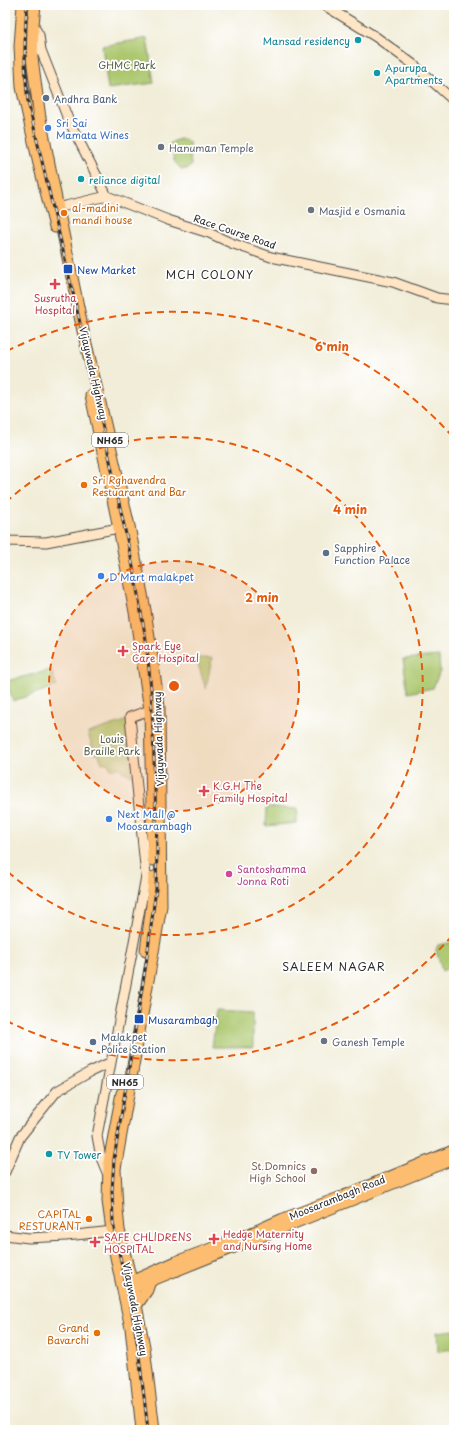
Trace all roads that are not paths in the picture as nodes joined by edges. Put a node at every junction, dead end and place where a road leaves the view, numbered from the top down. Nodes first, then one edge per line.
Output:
1 (23, 5) edge
2 (35, 5) edge
3 (324, 5) edge
4 (33, 24) junction
5 (454, 101) edge
6 (107, 196) junction
7 (57, 208) junction
8 (454, 300) edge
9 (124, 527) junction
10 (5, 541) edge
11 (150, 710) junction
12 (154, 924) junction
13 (111, 1062) junction
14 (454, 1150) edge
15 (454, 1158) edge
16 (5, 1172) edge
17 (108, 1176) junction
18 (113, 1231) junction
19 (5, 1235) edge
20 (150, 1281) junction
21 (128, 1287) junction
22 (136, 1306) junction
23 (142, 1430) edge
24 (154, 1430) edge

1 - 9 highway, Vijaywada Highway / NH65
2 - 4 highway, Vijaywada Highway / NH65
3 - 5 street
4 - 6 street
4 - 7 highway, Vijaywada Highway / NH65
6 - 7 street
6 - 8 street, Race Course Road
7 - 9 highway, Vijaywada Highway / NH65
9 - 10 street
9 - 11 highway, Vijaywada Highway / NH65
9 - 12 highway, Vijaywada Highway / NH65
11 - 12 highway, Vijaywada Highway / NH65
11 - 13 street
12 - 17 highway, Vijaywada Highway / NH65
12 - 21 highway, Vijaywada Highway / NH65
13 - 16 street
13 - 17 street
14 - 21 main road, Moosarambagh Road
15 - 20 main road, Moosarambagh Road
17 - 18 highway, Vijaywada Highway / NH65
18 - 19 street
18 - 21 highway, Vijaywada Highway / NH65
20 - 21 main road, Moosarambagh Road
20 - 22 highway
21 - 22 highway, Vijaywada Highway / NH65
21 - 23 highway, Vijaywada Highway / NH65
22 - 24 highway, Vijaywada Highway / NH65

